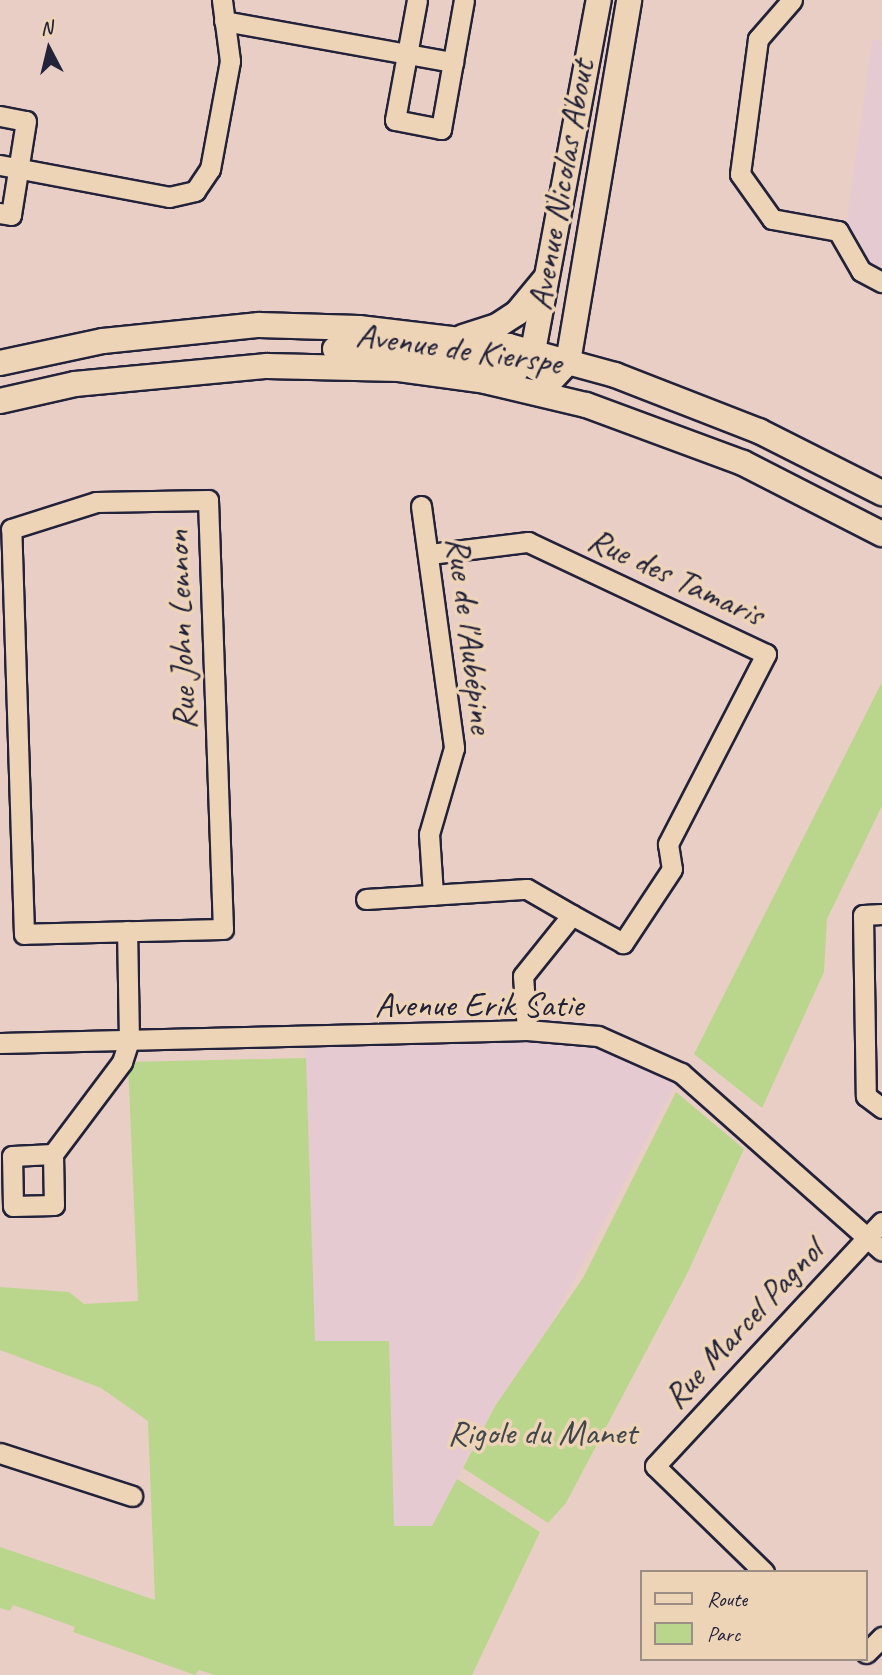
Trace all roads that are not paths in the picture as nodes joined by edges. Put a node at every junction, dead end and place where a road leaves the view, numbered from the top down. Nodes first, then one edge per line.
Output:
1 (222, 0) edge
2 (417, 0) edge
3 (464, 0) edge
4 (599, 0) edge
5 (629, 0) edge
6 (792, 0) edge
7 (224, 21) junction
8 (407, 54) junction
9 (453, 62) junction
10 (0, 116) edge
11 (9, 166) edge
12 (0, 213) edge
13 (547, 276) junction
14 (882, 282) edge
15 (453, 340) junction
16 (568, 362) junction
17 (0, 363) edge
18 (536, 371) junction
19 (0, 401) edge
20 (882, 492) edge
21 (421, 506) dead end
22 (882, 534) edge
23 (430, 554) junction
24 (9, 765) edge
25 (433, 895) junction
26 (366, 899) dead end
27 (882, 914) edge
28 (572, 915) junction
29 (127, 931) junction
30 (527, 1030) junction
31 (129, 1041) junction
32 (0, 1043) edge
33 (882, 1108) edge
34 (53, 1154) dead end
35 (882, 1222) edge
36 (875, 1244) edge
37 (0, 1453) edge
38 (132, 1496) dead end
39 (762, 1570) edge
40 (882, 1637) edge
41 (868, 1651) edge

1 - 7 street
2 - 8 street
3 - 9 street
4 - 13 main road, Avenue Nicolas About
5 - 16 main road, Avenue Nicolas About
6 - 14 street
7 - 8 street
7 - 11 street
8 - 9 street
8 - 9 street
10 - 11 street
11 - 12 street
13 - 15 main road
13 - 18 main road, Avenue Nicolas About
15 - 17 main road, Avenue de Kierspe
15 - 18 main road, Avenue de Kierspe
16 - 18 main road, Avenue de Kierspe
16 - 18 main road, Avenue Nicolas About
16 - 20 main road, Avenue de Kierspe
18 - 19 main road
18 - 22 main road, Avenue de Kierspe
21 - 23 street, Rue de l'Aubépine
23 - 25 street, Rue de l'Aubépine
23 - 28 street, Rue des Tamaris
24 - 29 street, Rue John Lennon
24 - 29 street, Rue John Lennon
25 - 26 street, Rue des Tamaris
25 - 28 street, Rue des Tamaris
27 - 33 street
28 - 30 street
29 - 31 street
30 - 31 street, Avenue Erik Satie
30 - 36 street, Avenue Erik Satie
31 - 32 street, Avenue Erik Satie
31 - 34 street
35 - 36 street
36 - 39 street, Rue Marcel Pagnol
37 - 38 street
40 - 41 street

